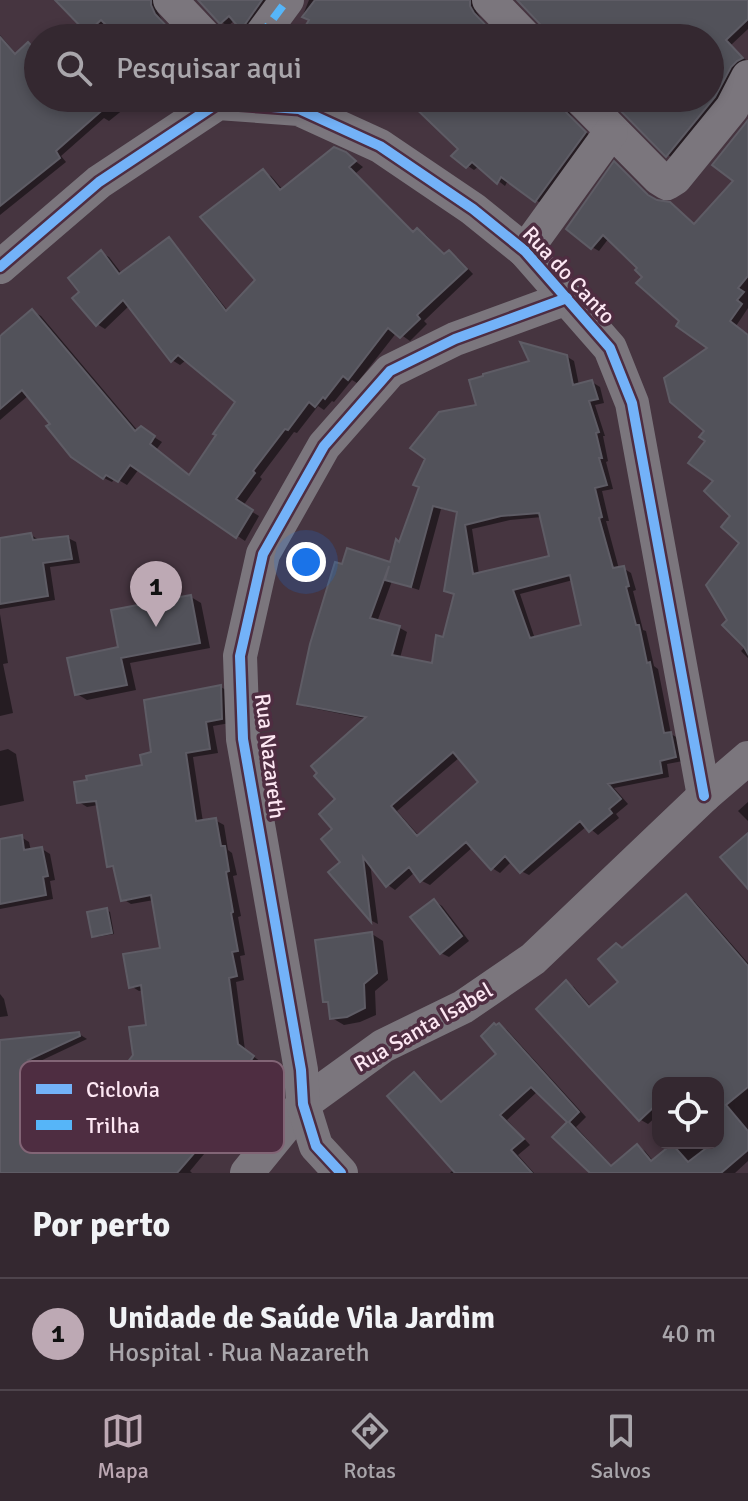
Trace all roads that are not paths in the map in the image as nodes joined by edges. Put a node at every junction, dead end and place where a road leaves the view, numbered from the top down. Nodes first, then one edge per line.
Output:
1 (170, 0) edge
2 (287, 0) edge
3 (489, 0) edge
4 (193, 24) edge
5 (269, 24) edge
6 (512, 24) edge
7 (745, 90) edge
8 (201, 112) edge
9 (306, 112) edge
10 (593, 112) edge
11 (611, 132) junction
12 (525, 251) junction
13 (0, 267) edge
14 (567, 298) junction
15 (748, 758) edge
16 (704, 796) junction
17 (303, 1104) junction
18 (284, 1127) edge
19 (263, 1153) edge
20 (247, 1173) edge
21 (341, 1173) edge

1 - 4 street
2 - 5 street
3 - 6 street
7 - 11 street
8 - 13 street, Rua do Canto
9 - 12 street, Rua do Canto
10 - 11 street
11 - 12 street, Rua do Canto
12 - 14 street, Rua do Canto
14 - 16 street, Rua do Canto
14 - 17 street, Rua Nazareth
15 - 16 street, Rua Santa Isabel
16 - 17 street, Rua Santa Isabel
17 - 18 street, Rua Santa Isabel
17 - 21 street, Rua Nazareth
19 - 20 street, Rua Santa Isabel

